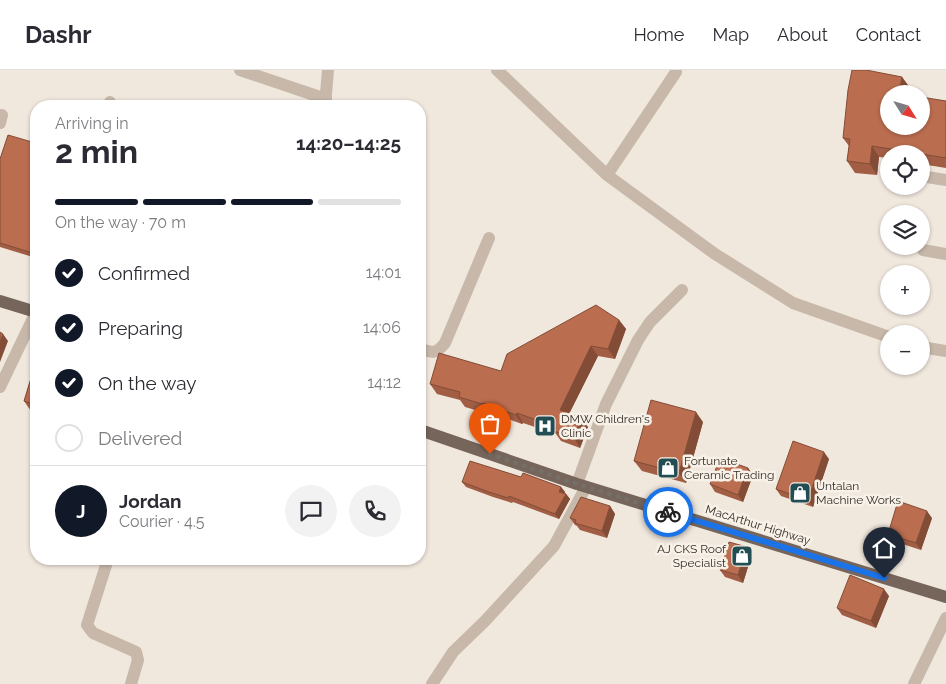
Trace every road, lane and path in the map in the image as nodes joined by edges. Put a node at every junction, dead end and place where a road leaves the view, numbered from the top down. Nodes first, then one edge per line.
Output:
1 (240, 70) edge
2 (328, 70) edge
3 (496, 70) edge
4 (676, 72) dead end
5 (320, 100) edge
6 (325, 100) edge
7 (608, 174) junction
8 (930, 177) edge
9 (946, 180) edge
10 (489, 238) dead end
11 (930, 251) edge
12 (946, 254) edge
13 (682, 290) dead end
14 (0, 301) edge
15 (30, 310) edge
16 (30, 324) edge
17 (880, 334) edge
18 (930, 348) edge
19 (426, 351) edge
20 (946, 351) edge
21 (0, 386) edge
22 (426, 432) edge
23 (581, 485) junction
24 (106, 565) edge
25 (946, 596) edge
26 (946, 618) edge
27 (131, 684) edge
28 (432, 684) edge
29 (914, 684) edge

1 - 5 street
2 - 6 street
3 - 7 street
4 - 7 street
7 - 17 street
8 - 9 street
10 - 19 street
11 - 12 street
13 - 23 street
14 - 15 main road
16 - 21 street
18 - 20 street
22 - 23 main road, MacArthur Highway
23 - 25 main road, MacArthur Highway
23 - 28 street
24 - 27 street
26 - 29 street

